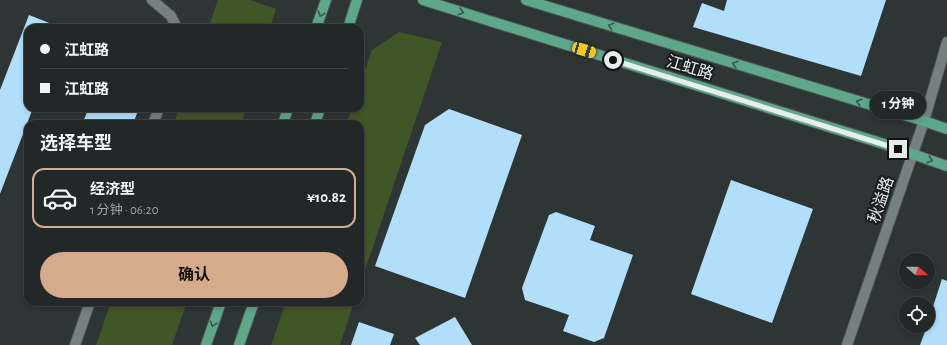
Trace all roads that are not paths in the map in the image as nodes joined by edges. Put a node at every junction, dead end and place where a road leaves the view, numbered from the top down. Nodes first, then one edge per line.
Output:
1 (152, 0) edge
2 (326, 0) edge
3 (357, 0) edge
4 (423, 0) edge
5 (526, 0) edge
6 (175, 24) edge
7 (317, 24) edge
8 (349, 24) edge
9 (947, 42) edge
10 (924, 121) junction
11 (947, 129) edge
12 (912, 154) junction
13 (947, 166) edge
14 (89, 306) edge
15 (220, 306) edge
16 (253, 306) edge
17 (75, 345) edge
18 (206, 345) edge
19 (239, 345) edge
20 (847, 345) edge

1 - 6 street
2 -> 7 main road
3 - 8 main road
4 -> 12 main road, 江虹路
10 -> 5 main road, 江虹路
9 - 10 street, 秋溢路
10 - 11 main road, 江虹路
10 - 12 street, 秋溢路
12 -> 13 main road, 江虹路
12 - 20 street, 秋溢路
14 - 17 street
15 -> 18 main road
16 - 19 main road

